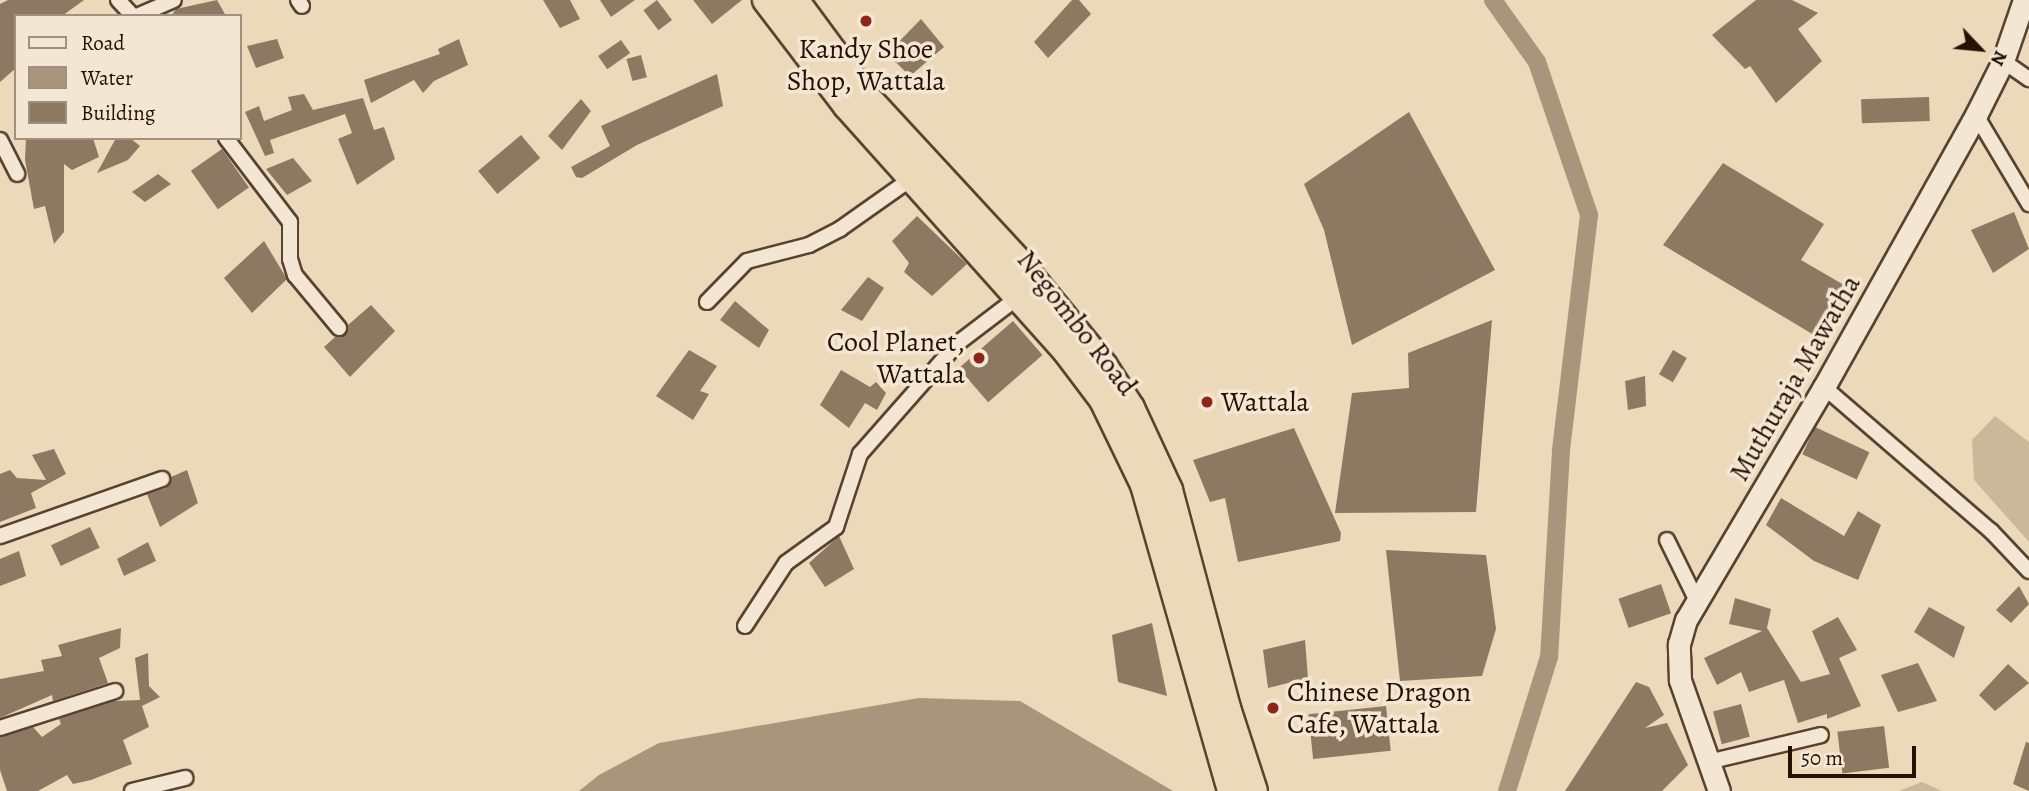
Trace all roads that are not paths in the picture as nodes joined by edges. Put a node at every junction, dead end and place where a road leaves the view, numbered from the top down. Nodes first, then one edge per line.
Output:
1 (118, 0) edge
2 (174, 0) edge
3 (766, 0) edge
4 (795, 0) edge
5 (2024, 0) edge
6 (133, 14) edge
7 (140, 14) edge
8 (2003, 61) junction
9 (2029, 79) edge
10 (1976, 115) junction
11 (0, 140) edge
12 (228, 140) edge
13 (17, 174) dead end
14 (911, 179) junction
15 (2029, 204) edge
16 (1026, 289) junction
17 (707, 302) dead end
18 (339, 328) dead end
19 (1824, 387) junction
20 (162, 478) dead end
21 (0, 536) edge
22 (1667, 540) dead end
23 (2029, 571) edge
24 (1697, 601) junction
25 (745, 626) dead end
26 (116, 691) dead end
27 (0, 729) edge
28 (1821, 735) dead end
29 (1708, 762) junction
30 (185, 778) dead end
31 (132, 791) edge
32 (1231, 791) edge
33 (1254, 791) edge
34 (1719, 791) edge

1 - 6 street
2 - 7 street
3 - 14 highway, Negombo Road
4 - 16 highway, Negombo Road
5 - 8 street, Muthuraja Mawatha
8 - 9 street
8 - 10 street, Muthuraja Mawatha
10 - 15 street
10 - 19 street, Muthuraja Mawatha
11 - 13 street
12 - 18 street
14 - 16 highway, Negombo Road
14 - 17 street
16 - 25 street
16 - 32 highway, Negombo Road
16 - 33 highway, Negombo Road
19 - 23 street
19 - 24 street, Muthuraja Mawatha
20 - 21 street
22 - 24 street
24 - 29 street, Muthuraja Mawatha
26 - 27 street
28 - 29 street
29 - 34 street, Muthuraja Mawatha
30 - 31 street

